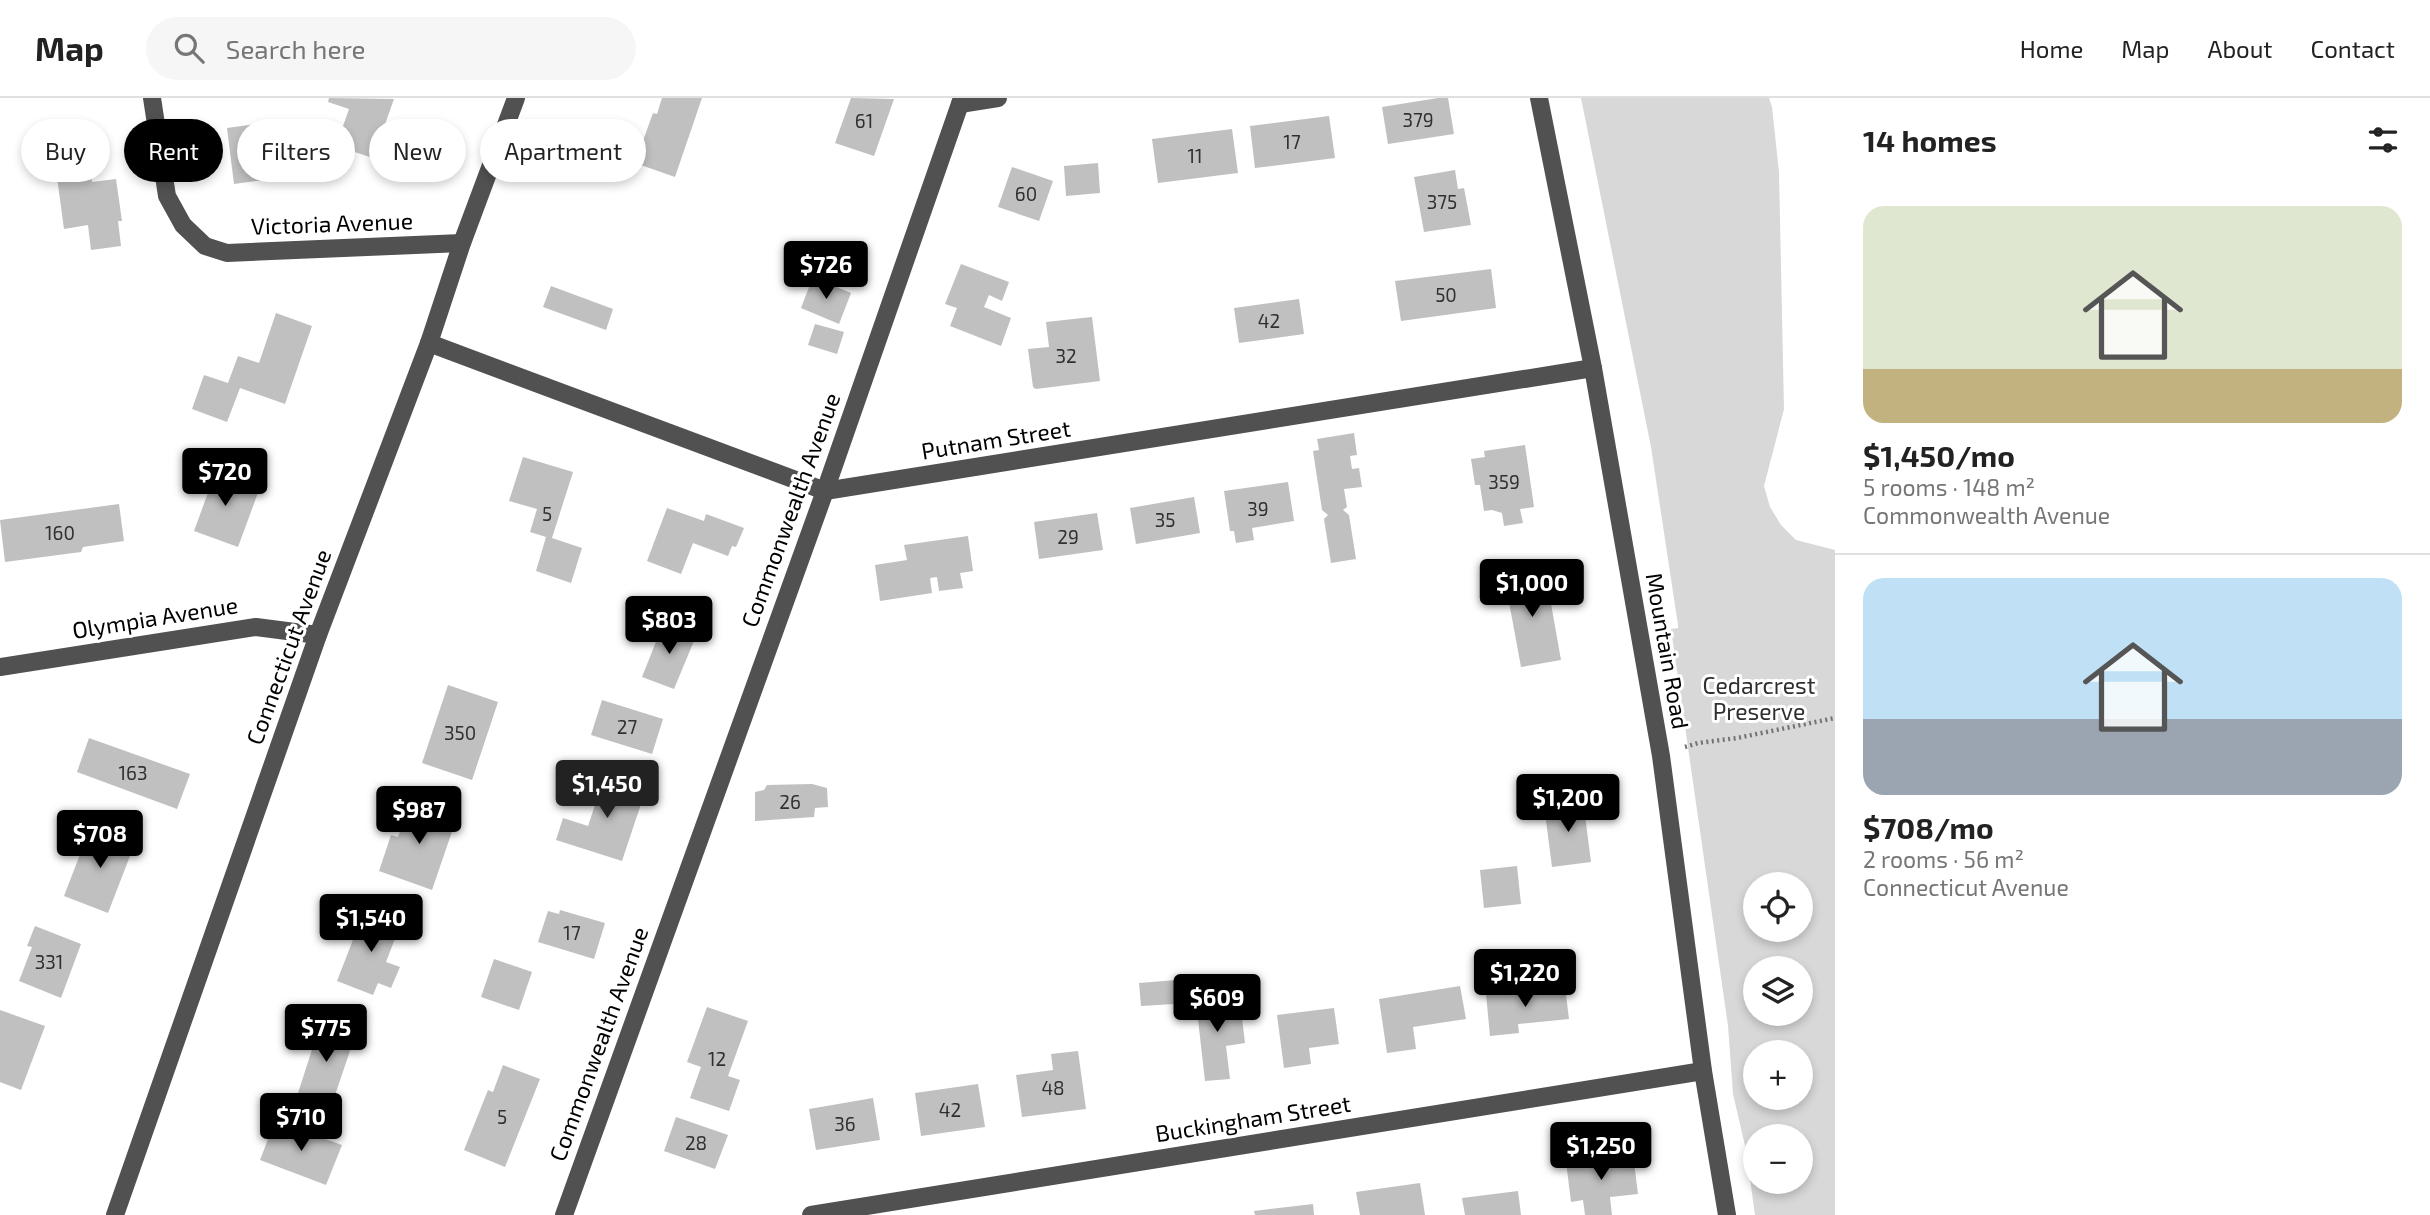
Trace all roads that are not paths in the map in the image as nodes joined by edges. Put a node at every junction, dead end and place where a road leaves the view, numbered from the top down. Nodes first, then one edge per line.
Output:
1 (152, 98) edge
2 (516, 98) edge
3 (998, 98) edge
4 (1539, 98) edge
5 (961, 101) edge
6 (462, 243) junction
7 (429, 343) junction
8 (1593, 368) junction
9 (825, 491) junction
10 (318, 635) junction
11 (0, 667) edge
12 (1703, 1071) junction
13 (115, 1215) edge
14 (564, 1215) edge
15 (811, 1215) edge
16 (1727, 1215) edge

1 - 6 street, Victoria Avenue
2 - 6 street, Connecticut Avenue
3 - 5 street
4 - 8 street, Mountain Road
5 - 9 street, Commonwealth Avenue
6 - 7 street, Connecticut Avenue
7 - 9 street, Putnam Street
7 - 10 street, Connecticut Avenue
8 - 9 street, Putnam Street
8 - 12 street, Mountain Road
9 - 14 street, Commonwealth Avenue
10 - 11 street, Olympia Avenue
10 - 13 street, Connecticut Avenue
12 - 15 street, Buckingham Street
12 - 16 street, Mountain Road

